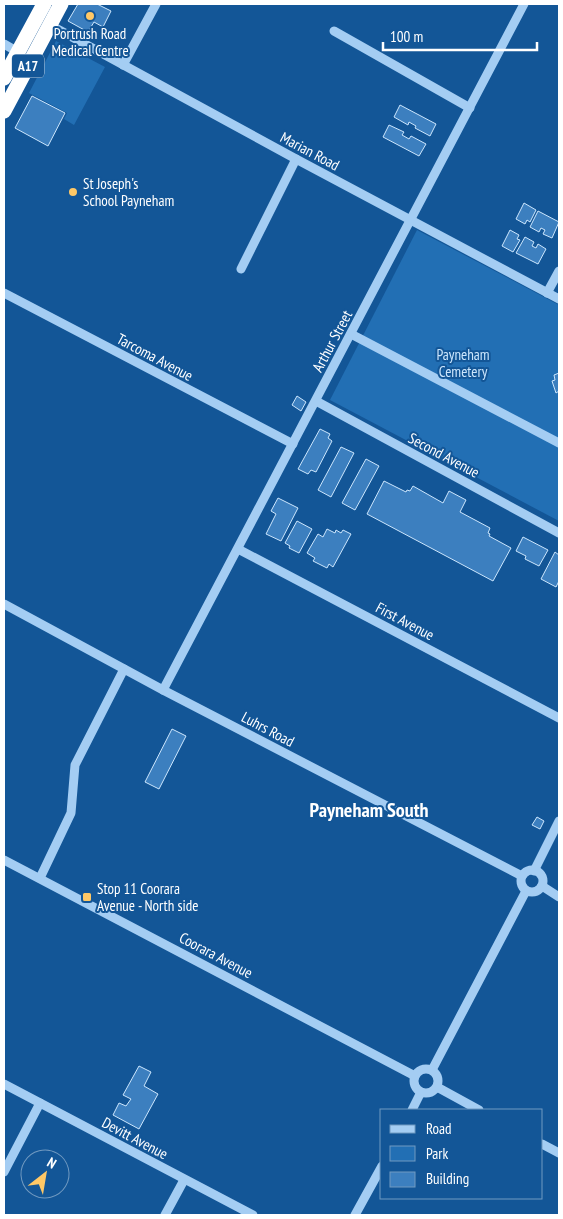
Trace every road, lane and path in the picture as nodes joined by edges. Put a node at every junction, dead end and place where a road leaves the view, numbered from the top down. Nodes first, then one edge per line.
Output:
1 (44, 4) edge
2 (61, 4) edge
3 (156, 4) edge
4 (524, 4) edge
5 (50, 25) junction
6 (334, 30) dead end
7 (4, 44) edge
8 (18, 52) junction
9 (123, 65) junction
10 (4, 78) edge
11 (470, 108) junction
12 (4, 111) edge
13 (296, 159) junction
14 (411, 220) junction
15 (241, 269) dead end
16 (559, 271) edge
17 (4, 293) edge
18 (547, 293) junction
19 (559, 299) edge
20 (351, 334) junction
21 (316, 401) junction
22 (559, 443) edge
23 (293, 444) junction
24 (559, 532) edge
25 (238, 549) junction
26 (4, 604) edge
27 (124, 669) junction
28 (163, 690) junction
29 (559, 718) edge
30 (559, 821) edge
31 (4, 860) edge
32 (534, 870) junction
33 (522, 876) junction
34 (40, 878) junction
35 (542, 886) junction
36 (526, 891) junction
37 (559, 897) edge
38 (432, 1070) junction
39 (415, 1076) junction
40 (4, 1084) edge
41 (437, 1087) junction
42 (421, 1092) junction
43 (40, 1103) junction
44 (412, 1109) edge
45 (477, 1109) edge
46 (543, 1145) edge
47 (559, 1153) edge
48 (380, 1170) edge
49 (4, 1172) edge
50 (184, 1180) junction
51 (165, 1215) edge
52 (253, 1215) edge
53 (356, 1215) edge

1 - 8 highway, A17
2 - 5 highway, A17
3 - 9 street
4 - 11 street, Arthur Street
5 - 9 street, Marian Road
5 - 12 highway, A17
6 - 11 street
7 - 8 street
8 - 10 highway, A17
9 - 13 street, Marian Road
11 - 14 street, Arthur Street
13 - 14 street, Marian Road
13 - 15 street
14 - 18 street, Marian Road
14 - 20 street, Arthur Street
16 - 18 street
17 - 23 street, Tarcoma Avenue
18 - 19 street, Marian Road
20 - 21 street, Arthur Street
20 - 22 street
21 - 23 street, Arthur Street
21 - 24 street, Second Avenue
23 - 25 street, Arthur Street
25 - 28 street, Arthur Street
25 - 29 street, First Avenue
26 - 27 street, Luhrs Road
27 - 28 street, Luhrs Road
27 - 34 street
28 - 33 street, Luhrs Road
30 - 32 street
31 - 34 street, Coorara Avenue
32 - 33 street
32 - 35 street
33 - 36 street
34 - 39 street, Coorara Avenue
35 - 36 street
35 - 37 street
36 - 38 street
38 - 39 street
38 - 41 street
39 - 42 street
40 - 43 street, Devitt Avenue
41 - 42 street
41 - 45 street
42 - 44 street
43 - 49 street
43 - 50 street, Devitt Avenue
46 - 47 street
48 - 53 street
50 - 51 street
50 - 52 street, Devitt Avenue

